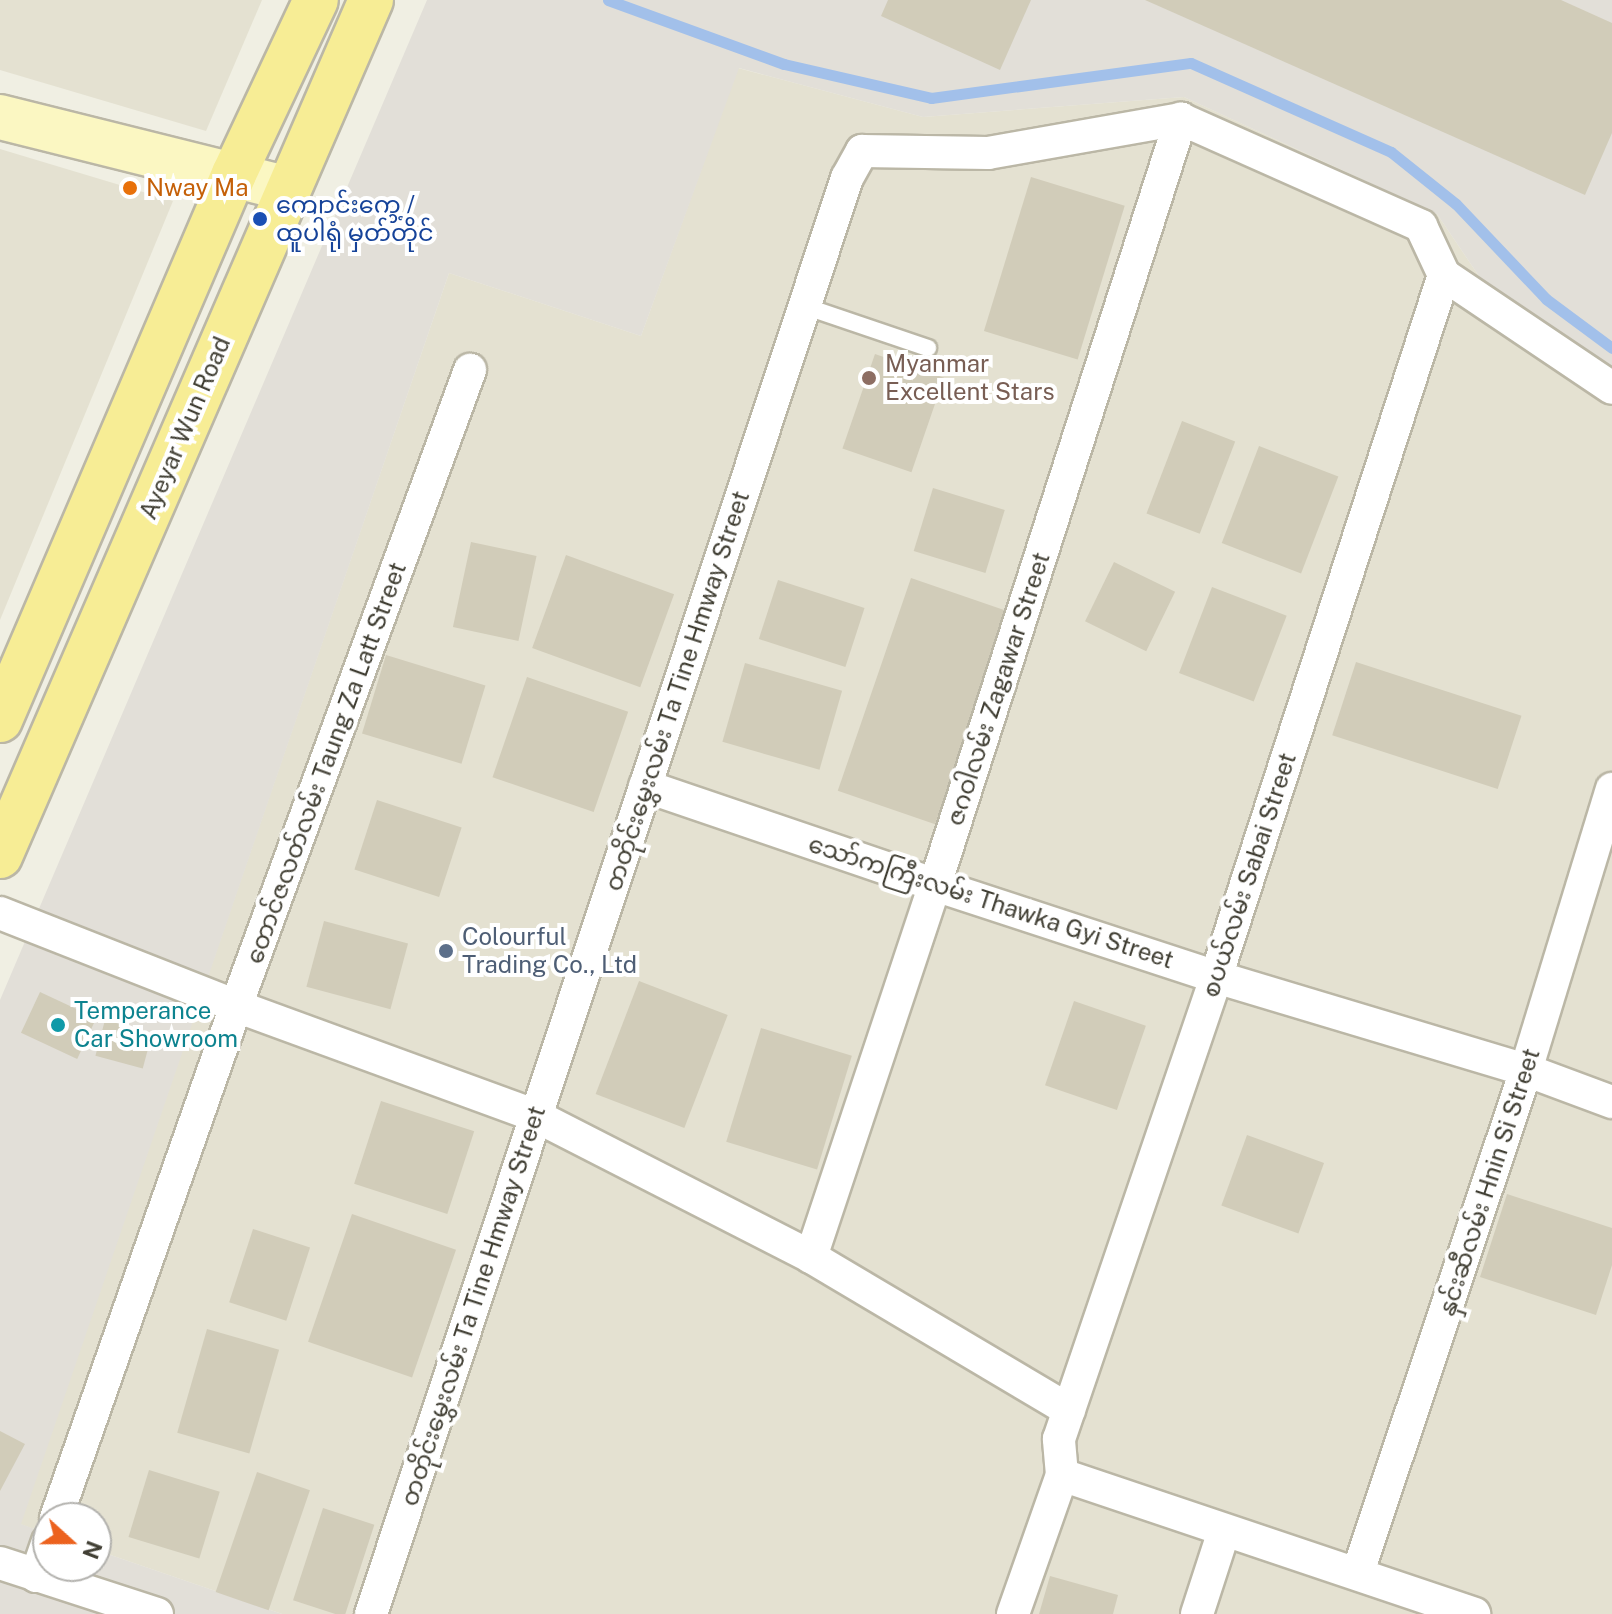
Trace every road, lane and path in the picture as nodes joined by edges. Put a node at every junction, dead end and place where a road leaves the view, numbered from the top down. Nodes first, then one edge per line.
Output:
1 (316, 0) edge
2 (371, 0) edge
3 (0, 117) edge
4 (1181, 119) junction
5 (234, 174) junction
6 (288, 189) junction
7 (1444, 275) junction
8 (804, 306) junction
9 (928, 348) dead end
10 (470, 370) dead end
11 (1612, 388) edge
12 (0, 720) edge
13 (645, 786) junction
14 (1612, 789) edge
15 (0, 856) edge
16 (935, 885) junction
17 (0, 913) edge
18 (1216, 977) junction
19 (236, 1006) junction
20 (1526, 1070) junction
21 (1612, 1102) edge
22 (536, 1116) junction
23 (811, 1257) junction
24 (1069, 1410) junction
25 (1062, 1475) junction
26 (62, 1502) edge
27 (1224, 1531) junction
28 (0, 1563) edge
29 (1358, 1572) junction
30 (32, 1575) edge
31 (55, 1582) edge
32 (157, 1614) edge
33 (371, 1614) edge
34 (1013, 1614) edge
35 (1197, 1614) edge
36 (1474, 1614) edge

1 - 5 main road
2 - 6 main road, Ayeyar Wun Road
3 - 5 main road
4 - 7 street
4 - 8 street, တတိုင်းမွှေးလမ်း Ta Tine Hmway Street
4 - 16 street, ဇဂဝါလမ်း Zagawar Street
5 - 6 main road
5 - 12 main road
6 - 15 main road, Ayeyar Wun Road
7 - 11 street
7 - 18 street, စပယ်လမ်း Sabai Street
8 - 9 lane
8 - 13 street, တတိုင်းမွှေးလမ်း Ta Tine Hmway Street
10 - 19 street, တောင်ဇလတ်လမ်း Taung Za Latt Street
13 - 16 street, သော်ကကြီးလမ်း Thawka Gyi Street
13 - 22 street, တတိုင်းမွှေးလမ်း Ta Tine Hmway Street
14 - 20 street, နှင်းဆီလမ်း Hnin Si Street
16 - 18 street, သော်ကကြီးလမ်း Thawka Gyi Street
16 - 23 street, ဇဂဝါလမ်း Zagawar Street
17 - 19 street
18 - 20 street, သော်ကကြီးလမ်း Thawka Gyi Street
18 - 24 street, စပယ်လမ်း Sabai Street
19 - 22 street
19 - 26 street, တောင်ဇလတ်လမ်း Taung Za Latt Street
20 - 21 street, သော်ကကြီးလမ်း Thawka Gyi Street
20 - 29 street, နှင်းဆီလမ်း Hnin Si Street
22 - 23 street
22 - 33 street, တတိုင်းမွှေးလမ်း Ta Tine Hmway Street
23 - 24 street
24 - 25 street, စပယ်လမ်း Sabai Street
25 - 27 street
25 - 34 street
27 - 29 street
27 - 35 street
28 - 30 street
29 - 36 street
31 - 32 street

